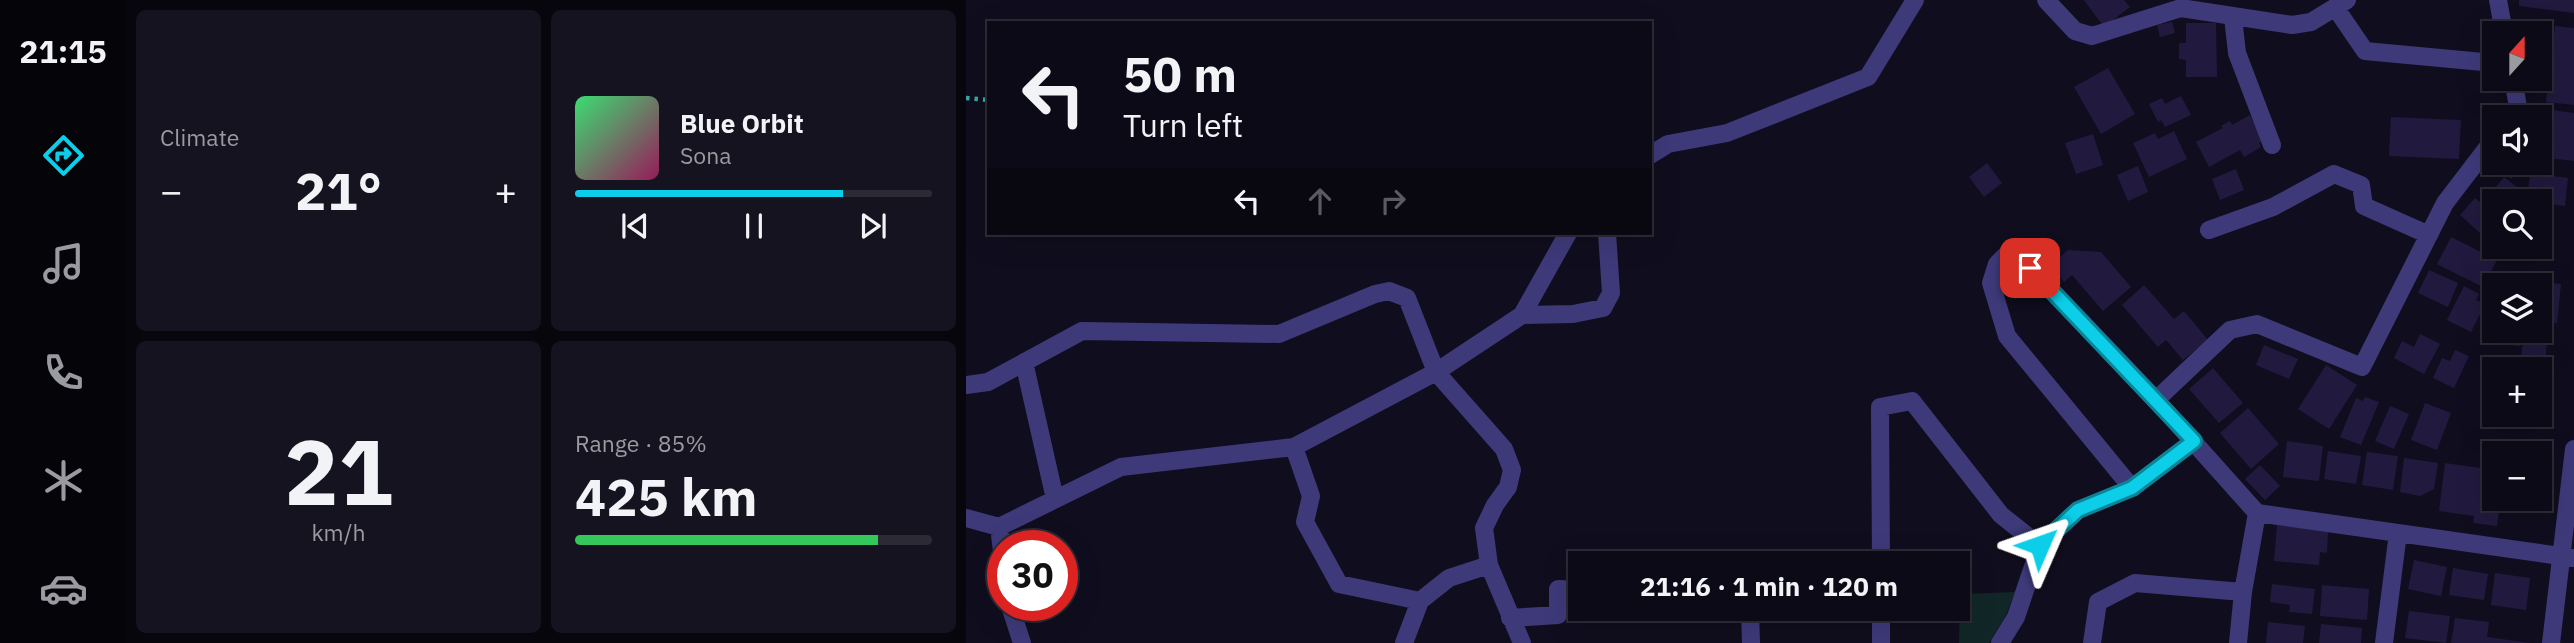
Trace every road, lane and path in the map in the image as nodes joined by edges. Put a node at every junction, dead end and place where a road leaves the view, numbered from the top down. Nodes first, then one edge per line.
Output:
1 (1915, 0) edge
2 (2046, 0) edge
3 (2498, 0) edge
4 (2341, 4) edge
5 (2233, 17) junction
6 (2502, 21) edge
7 (2482, 62) edge
8 (966, 98) edge
9 (987, 100) edge
10 (2272, 145) dead end
11 (1652, 154) edge
12 (2482, 155) edge
13 (2209, 230) dead end
14 (1567, 235) edge
15 (1607, 235) edge
16 (2429, 235) junction
17 (1522, 315) junction
18 (1024, 362) junction
19 (1436, 372) junction
20 (966, 385) edge
21 (2157, 400) junction
22 (2194, 441) junction
23 (1294, 447) junction
24 (2574, 449) edge
25 (2132, 488) junction
26 (1055, 499) junction
27 (2257, 513) junction
28 (966, 518) edge
29 (999, 527) junction
30 (999, 530) edge
31 (2399, 533) junction
32 (2040, 545) junction
33 (1881, 551) edge
34 (2568, 557) edge
35 (1489, 565) junction
36 (1568, 589) edge
37 (2243, 592) junction
38 (1420, 601) junction
39 (1510, 618) junction
40 (1015, 621) edge
41 (1750, 621) edge
42 (1881, 621) edge
43 (1022, 643) edge
44 (1404, 643) edge
45 (1522, 643) edge
46 (1751, 643) edge
47 (1881, 643) edge
48 (2000, 643) edge
49 (2092, 643) edge
50 (2238, 643) edge
51 (2384, 643) edge
52 (2551, 643) edge

1 - 11 street
2 - 5 street
3 - 6 street
4 - 5 street
4 - 7 street
5 - 10 street
8 - 9 path
12 - 16 street
13 - 16 street
14 - 17 street
15 - 17 street
16 - 21 street
17 - 19 street
18 - 19 street
18 - 20 street
18 - 26 street
19 - 23 street
19 - 35 street
21 - 22 street
21 - 25 street
22 - 25 street
22 - 27 street
23 - 26 street
23 - 38 street
24 - 34 street
25 - 32 street
26 - 29 street
27 - 31 street
27 - 37 street
28 - 29 street
29 - 30 street
31 - 34 street
31 - 51 street
32 - 33 street
32 - 48 street
34 - 52 street
35 - 38 street
35 - 39 street
36 - 39 street
37 - 49 street
37 - 50 street
38 - 44 street
39 - 45 street
40 - 43 street
41 - 46 street
42 - 47 street

